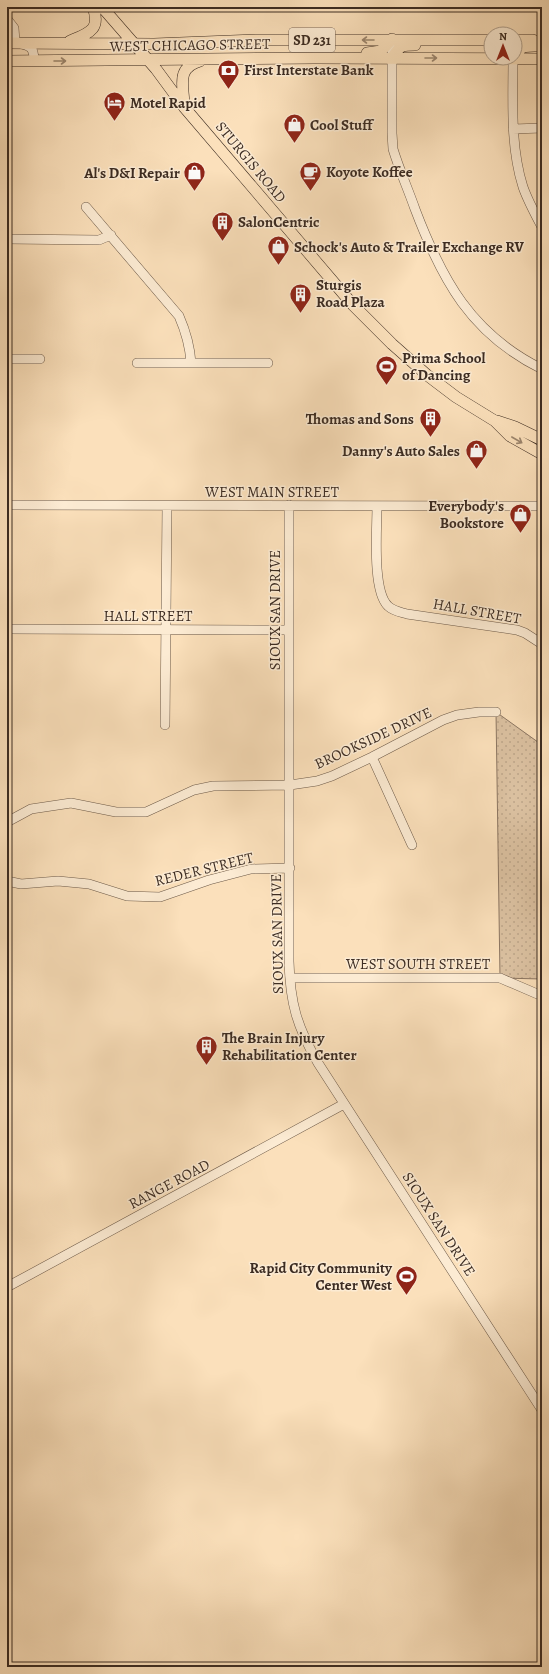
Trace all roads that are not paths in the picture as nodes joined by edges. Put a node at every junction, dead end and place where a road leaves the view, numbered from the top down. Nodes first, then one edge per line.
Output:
1 (93, 7) edge
2 (102, 7) edge
3 (7, 19) edge
4 (392, 40) junction
5 (468, 40) junction
6 (483, 40) edge
7 (523, 40) edge
8 (542, 40) edge
9 (11, 42) edge
10 (65, 43) junction
11 (133, 44) junction
12 (542, 46) edge
13 (523, 47) edge
14 (483, 53) edge
15 (483, 57) edge
16 (315, 58) junction
17 (392, 58) junction
18 (449, 58) junction
19 (523, 58) edge
20 (209, 59) junction
21 (542, 59) edge
22 (7, 61) edge
23 (34, 61) junction
24 (148, 61) junction
25 (514, 66) edge
26 (184, 107) junction
27 (542, 128) edge
28 (513, 129) junction
29 (86, 207) dead end
30 (542, 227) edge
31 (111, 235) junction
32 (7, 240) edge
33 (7, 359) edge
34 (40, 359) dead end
35 (137, 363) dead end
36 (191, 363) junction
37 (268, 363) dead end
38 (542, 369) edge
39 (495, 421) junction
40 (542, 440) edge
41 (541, 454) edge
42 (7, 505) edge
43 (289, 505) junction
44 (540, 505) edge
45 (167, 506) junction
46 (377, 506) junction
47 (7, 629) edge
48 (165, 630) junction
49 (289, 630) junction
50 (542, 644) edge
51 (496, 712) dead end
52 (165, 725) dead end
53 (372, 757) junction
54 (290, 785) junction
55 (7, 822) edge
56 (412, 846) dead end
57 (290, 868) junction
58 (7, 881) edge
59 (290, 978) junction
60 (542, 996) edge
61 (344, 1104) junction
62 (7, 1287) edge
63 (542, 1410) edge

1 - 10 main road
2 - 11 main road, STURGIS ROAD
3 - 9 street
4 - 5 main road, WEST CHICAGO STREET / SD 231
4 -> 11 main road, WEST CHICAGO STREET / SD 231
4 - 16 main road
4 - 17 street
5 - 6 main road, WEST CHICAGO STREET / SD 231
5 - 17 main road
7 - 8 main road
9 - 10 main road, WEST CHICAGO STREET
9 - 23 street
10 - 11 main road, WEST CHICAGO STREET
11 - 24 main road, STURGIS ROAD
12 - 13 main road
14 - 18 main road
15 - 18 main road, WEST CHICAGO STREET / SD 231
16 - 17 main road, WEST CHICAGO STREET / SD 231
16 - 20 main road, WEST CHICAGO STREET / SD 231
17 -> 18 main road, WEST CHICAGO STREET / SD 231
17 - 38 street
19 - 21 main road, WEST CHICAGO STREET / SD 231
20 - 24 main road, WEST CHICAGO STREET / SD 231
20 - 26 main road
22 - 23 main road, WEST CHICAGO STREET
23 -> 24 main road, WEST CHICAGO STREET
24 - 26 main road, STURGIS ROAD
25 - 28 street
26 - 39 main road, STURGIS ROAD
27 - 28 street
28 - 30 street
29 - 31 street
31 - 32 street
31 - 36 street
33 - 34 street
35 - 36 street
36 - 37 street
39 - 40 main road, STURGIS ROAD
39 -> 41 main road, STURGIS ROAD
42 - 45 street, WEST MAIN STREET
43 - 45 street, WEST MAIN STREET
43 - 46 street, WEST MAIN STREET
43 - 49 street, SIOUX SAN DRIVE
44 - 46 street, WEST MAIN STREET
45 - 48 street
46 - 50 street, HALL STREET
47 - 48 street, HALL STREET
48 - 49 street, HALL STREET
48 - 52 street
49 - 54 street, SIOUX SAN DRIVE
51 - 53 street, BROOKSIDE DRIVE
53 - 54 street, BROOKSIDE DRIVE
53 - 56 street
54 - 55 street, BROOKSIDE DRIVE
54 - 57 street, SIOUX SAN DRIVE
57 - 58 street, REDER STREET
57 - 59 street, SIOUX SAN DRIVE
59 - 60 street, WEST SOUTH STREET
59 - 61 street, SIOUX SAN DRIVE
61 - 62 street, RANGE ROAD
61 - 63 street, SIOUX SAN DRIVE

